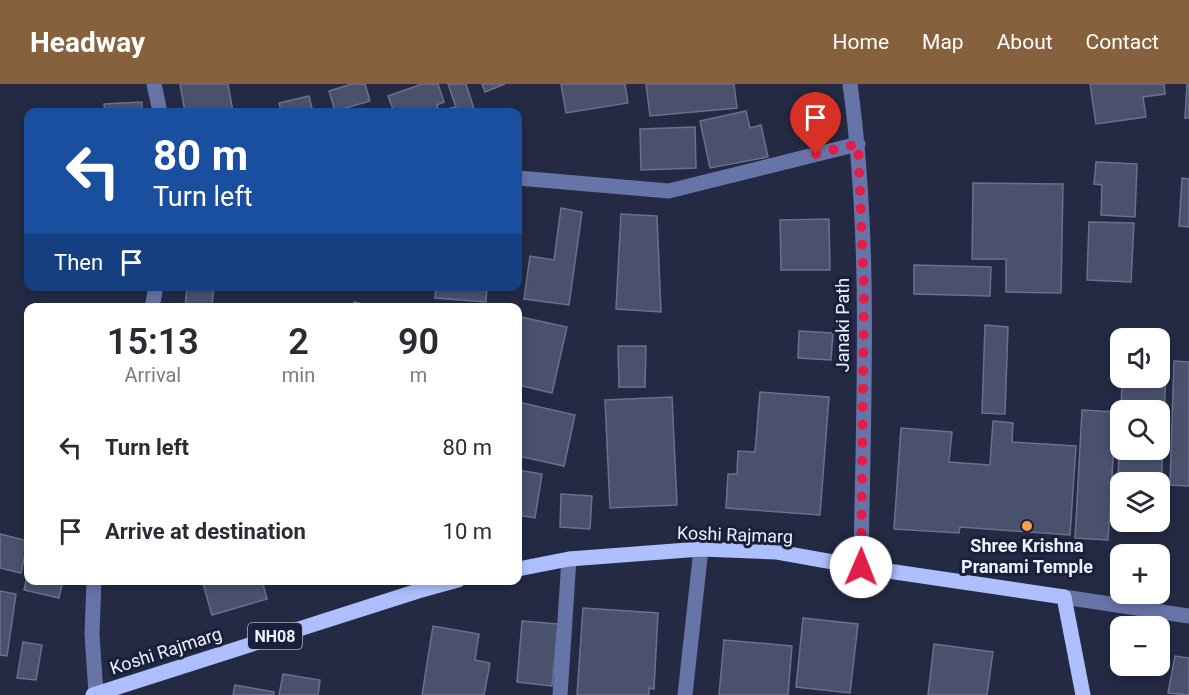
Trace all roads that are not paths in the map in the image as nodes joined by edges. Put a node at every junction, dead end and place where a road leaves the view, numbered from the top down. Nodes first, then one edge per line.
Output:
1 (154, 84) edge
2 (850, 84) edge
3 (159, 108) edge
4 (858, 144) junction
5 (522, 178) edge
6 (701, 549) junction
7 (569, 559) junction
8 (861, 567) junction
9 (522, 568) edge
10 (94, 585) edge
11 (440, 585) edge
12 (1065, 597) junction
13 (1189, 616) edge
14 (94, 694) edge
15 (560, 695) edge
16 (685, 695) edge
17 (1083, 695) edge

1 - 3 street
2 - 4 street, Janaki Path
4 - 5 street
4 - 8 street, Janaki Path
6 - 7 main road, Koshi Rajmarg
6 - 8 main road, Koshi Rajmarg
6 - 16 street
7 - 9 main road, Koshi Rajmarg
7 - 15 street
8 - 12 main road, Koshi Rajmarg
10 - 14 street
11 - 14 main road, Koshi Rajmarg / NH08
12 - 13 street
12 - 17 main road

